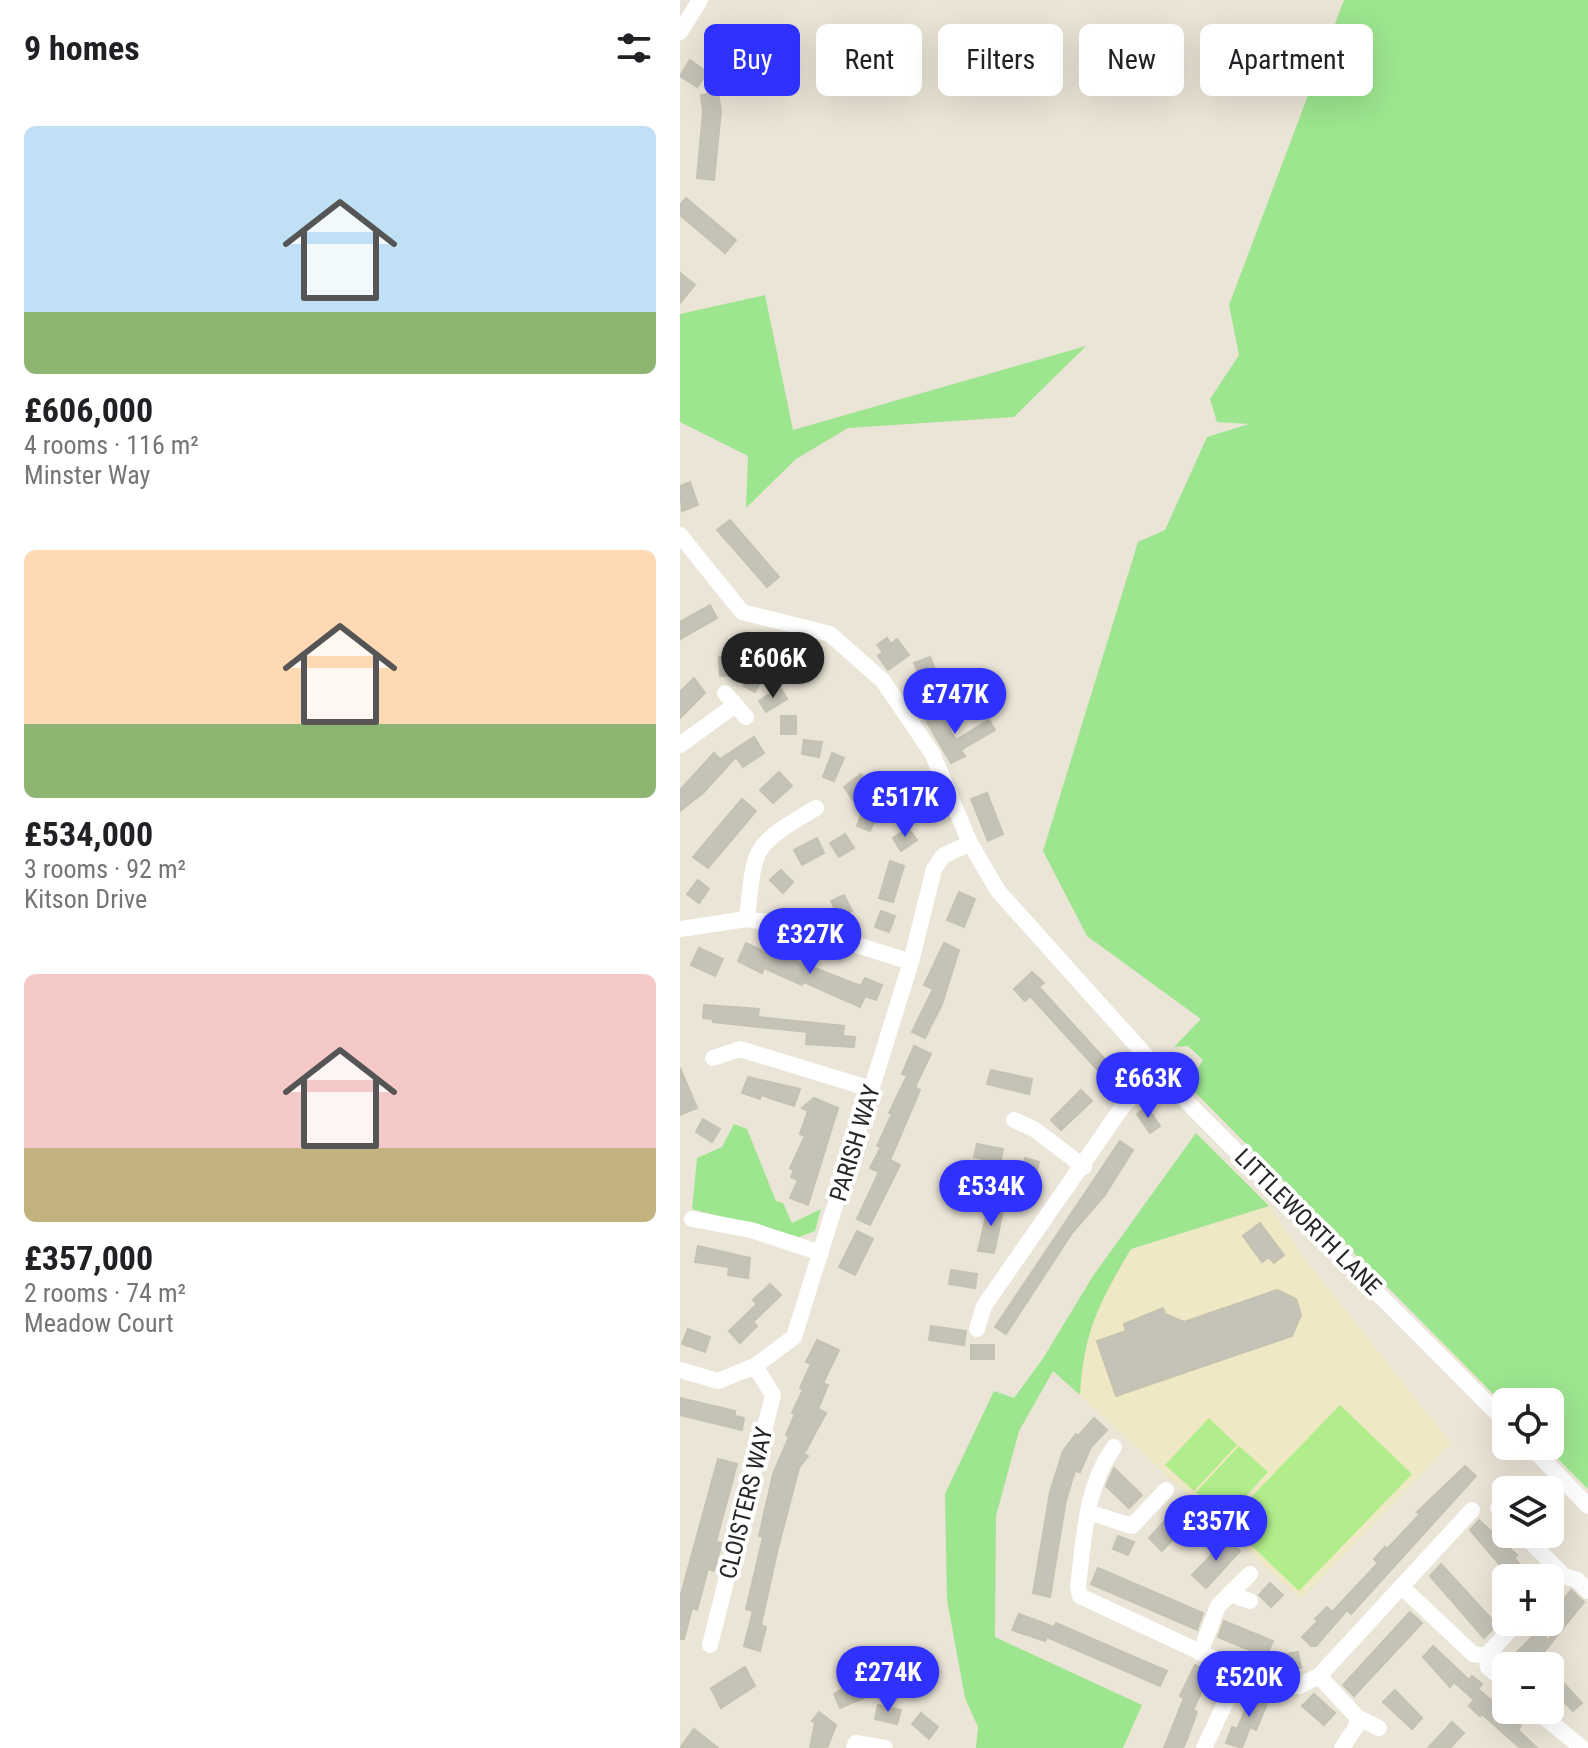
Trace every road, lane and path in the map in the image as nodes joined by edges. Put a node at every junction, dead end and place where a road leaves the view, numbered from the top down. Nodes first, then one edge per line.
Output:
1 (700, 0) edge
2 (680, 32) edge
3 (680, 535) edge
4 (735, 705) dead end
5 (680, 745) edge
6 (816, 808) dead end
7 (970, 843) junction
8 (747, 919) junction
9 (680, 929) edge
10 (911, 962) junction
11 (713, 1058) dead end
12 (1158, 1070) junction
13 (871, 1089) junction
14 (1014, 1120) dead end
15 (1084, 1167) junction
16 (692, 1219) dead end
17 (821, 1253) junction
18 (977, 1329) dead end
19 (755, 1366) junction
20 (680, 1370) edge
21 (1492, 1408) edge
22 (1114, 1447) dead end
23 (1544, 1460) edge
24 (1166, 1490) dead end
25 (1588, 1506) edge
26 (1472, 1510) dead end
27 (1088, 1512) junction
28 (1250, 1574) dead end
29 (1564, 1580) edge
30 (1403, 1588) junction
31 (1588, 1591) edge
32 (1229, 1594) junction
33 (1250, 1601) dead end
34 (1504, 1636) edge
35 (710, 1645) dead end
36 (1200, 1653) junction
37 (1486, 1656) junction
38 (1492, 1671) edge
39 (1240, 1672) junction
40 (1319, 1676) junction
41 (1357, 1717) junction
42 (1553, 1724) edge
43 (1379, 1728) dead end
44 (854, 1748) edge
45 (885, 1748) edge
46 (1204, 1748) edge
47 (1342, 1748) edge
48 (1582, 1748) edge

1 - 2 street
3 - 7 street, LITTLEWORTH LANE
4 - 5 street
6 - 8 street
7 - 10 street, PARISH WAY
7 - 12 street, LITTLEWORTH LANE
8 - 9 street
8 - 10 street
10 - 13 street, PARISH WAY
11 - 13 street
12 - 15 street
12 - 21 street, LITTLEWORTH LANE
13 - 17 street, PARISH WAY
14 - 15 street
15 - 18 street
16 - 17 street
17 - 19 street, PARISH WAY
19 - 20 street, PARISH WAY
19 - 35 street, CLOISTERS WAY
22 - 27 street
23 - 25 street
24 - 27 street
26 - 30 street
27 - 36 street
28 - 32 street
29 - 31 street
30 - 37 street
30 - 40 street
32 - 33 street
32 - 36 street
34 - 37 street
36 - 39 street
37 - 38 street
39 - 40 street
39 - 46 street
40 - 41 street
41 - 43 street
41 - 47 street
42 - 48 street
44 - 45 street

